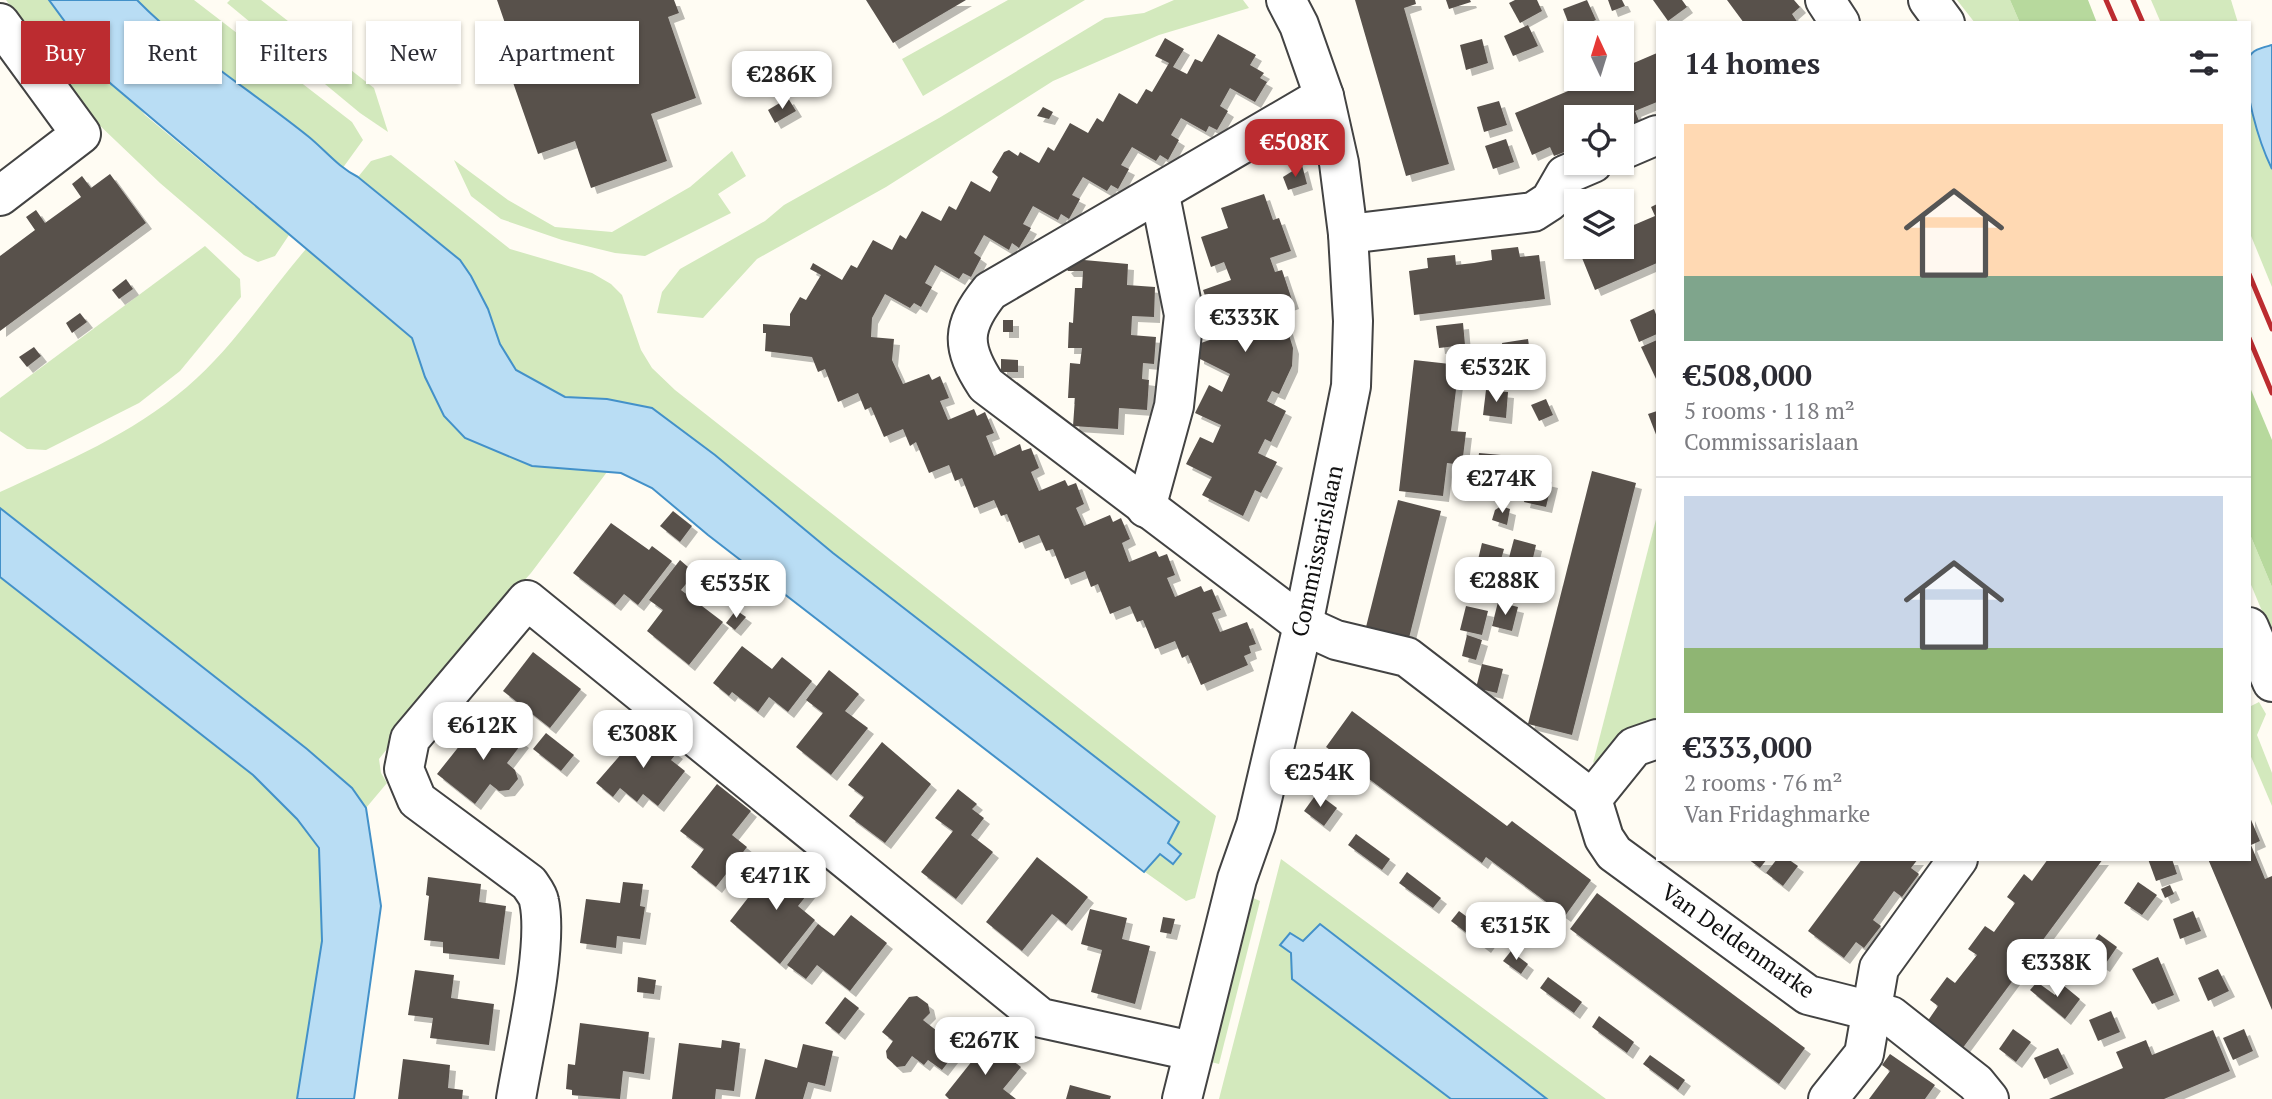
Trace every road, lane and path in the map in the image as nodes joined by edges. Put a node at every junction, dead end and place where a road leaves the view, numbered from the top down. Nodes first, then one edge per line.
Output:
1 (1286, 0) edge
2 (1825, 0) edge
3 (1928, 0) edge
4 (1839, 21) edge
5 (1944, 21) edge
6 (0, 23) edge
7 (1324, 96) junction
8 (1656, 135) edge
9 (1634, 145) edge
10 (1565, 175) edge
11 (1160, 195) junction
12 (0, 196) edge
13 (1348, 234) junction
14 (1146, 508) junction
15 (1303, 625) junction
16 (2251, 634) edge
17 (2262, 673) edge
18 (1656, 739) edge
19 (1592, 799) junction
20 (1957, 861) edge
21 (1872, 1012) junction
22 (1192, 1051) junction
23 (516, 1099) edge
24 (1182, 1099) edge
25 (1828, 1099) edge
26 (1989, 1099) edge

1 - 7 street, Commissarislaan
2 - 4 street
3 - 5 street
6 - 12 street
7 - 11 street
7 - 13 street, Commissarislaan
8 - 9 street
10 - 13 street
11 - 14 street
11 - 14 street
13 - 15 street, Commissarislaan
14 - 15 street
15 - 19 street
15 - 22 street, Commissarislaan
16 - 17 street
18 - 19 street
19 - 21 street, Van Deldenmarke
20 - 21 street
21 - 25 street
21 - 26 street, Van Deldenmarke
22 - 23 street
22 - 24 street, Commissarislaan

